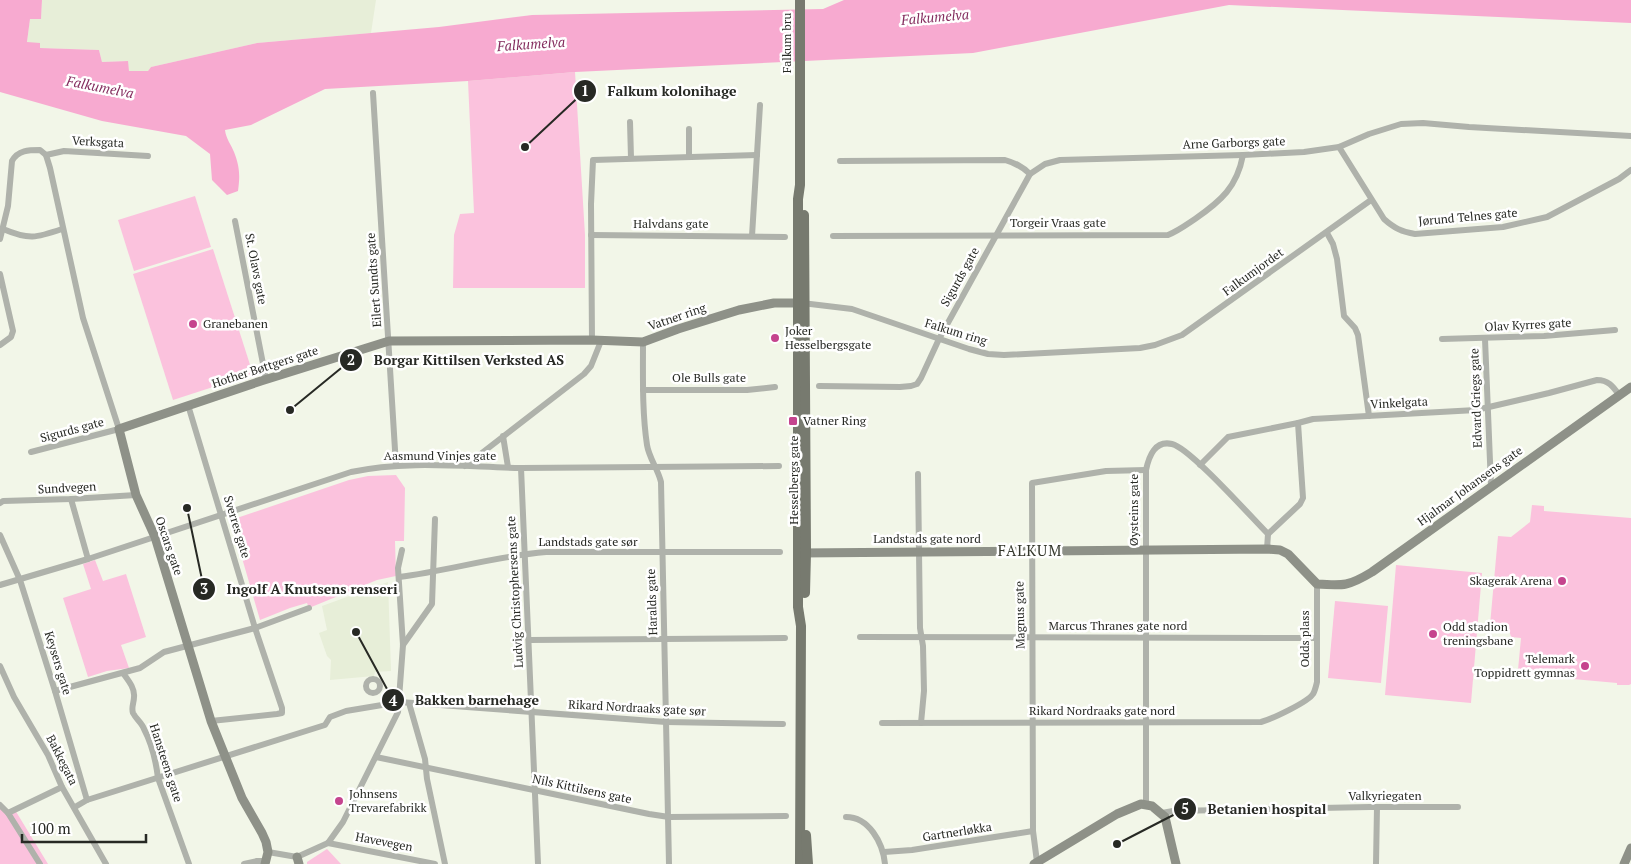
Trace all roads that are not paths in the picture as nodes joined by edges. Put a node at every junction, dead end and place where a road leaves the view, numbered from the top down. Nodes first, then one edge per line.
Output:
1 (799, 1) edge
2 (799, 82) joint
3 (373, 93) dead end
4 (760, 105) dead end
5 (630, 122) dead end
6 (689, 129) dead end
7 (1631, 136) edge
8 (1338, 147) junction
9 (43, 153) junction
10 (757, 154) junction
11 (148, 156) dead end
12 (1243, 156) junction
13 (693, 157) junction
14 (631, 158) junction
15 (840, 161) dead end
16 (1631, 170) edge
17 (1030, 174) junction
18 (1371, 200) junction
19 (235, 221) dead end
20 (62, 229) junction
21 (3, 230) junction
22 (1327, 233) junction
23 (591, 235) junction
24 (996, 235) junction
25 (752, 236) junction
26 (833, 236) dead end
27 (785, 237) dead end
28 (0, 239) edge
29 (0, 274) edge
30 (802, 303) junction
31 (1615, 330) dead end
32 (939, 339) junction
33 (1442, 339) dead end
34 (1485, 339) junction
35 (596, 340) junction
36 (389, 341) junction
37 (643, 342) junction
38 (0, 345) edge
39 (1140, 348) joint
40 (266, 379) junction
41 (818, 386) dead end
42 (775, 387) dead end
43 (1631, 387) edge
44 (643, 390) junction
45 (1619, 394) junction
46 (188, 405) junction
47 (1488, 408) junction
48 (1369, 416) junction
49 (1298, 423) junction
50 (119, 429) junction
51 (502, 436) junction
52 (31, 452) dead end
53 (1200, 465) junction
54 (396, 466) junction
55 (465, 466) junction
56 (656, 466) junction
57 (779, 466) dead end
58 (508, 467) junction
59 (521, 468) junction
60 (1146, 470) junction
61 (918, 474) dead end
62 (1491, 486) junction
63 (136, 495) junction
64 (71, 499) junction
65 (0, 503) edge
66 (222, 515) junction
67 (435, 519) dead end
68 (0, 534) edge
69 (1268, 534) junction
70 (155, 537) junction
71 (1267, 549) junction
72 (402, 550) dead end
73 (919, 551) junction
74 (1031, 551) junction
75 (1147, 551) junction
76 (780, 552) dead end
77 (662, 553) junction
78 (802, 553) junction
79 (525, 554) junction
80 (88, 559) junction
81 (433, 573) junction
82 (399, 577) junction
83 (20, 580) junction
84 (1317, 584) junction
85 (0, 586) edge
86 (309, 608) dead end
87 (256, 628) junction
88 (1031, 636) junction
89 (860, 637) dead end
90 (1146, 637) junction
91 (785, 638) dead end
92 (921, 638) junction
93 (1316, 638) junction
94 (530, 640) junction
95 (665, 640) junction
96 (403, 645) junction
97 (188, 646) junction
98 (0, 666) edge
99 (123, 673) junction
100 (55, 691) junction
101 (1314, 694) joint
102 (400, 702) junction
103 (409, 703) junction
104 (532, 713) junction
105 (211, 720) junction
106 (666, 722) junction
107 (1033, 722) junction
108 (882, 723) dead end
109 (921, 723) junction
110 (1146, 723) junction
111 (783, 724) dead end
112 (224, 757) junction
113 (376, 757) junction
114 (427, 768) junction
115 (158, 778) junction
116 (62, 787) junction
117 (535, 791) junction
118 (801, 792) junction
119 (87, 800) junction
120 (1146, 804) junction
121 (0, 805) edge
122 (75, 807) junction
123 (1376, 807) junction
124 (1458, 807) dead end
125 (8, 813) junction
126 (1162, 813) junction
127 (786, 816) dead end
128 (669, 817) junction
129 (846, 817) dead end
130 (1033, 831) junction
131 (328, 843) junction
132 (1631, 848) edge
133 (884, 852) junction
134 (266, 859) edge
135 (298, 861) edge
136 (1035, 863) edge
137 (40, 864) edge
138 (106, 864) edge
139 (189, 864) edge
140 (244, 864) edge
141 (435, 864) edge
142 (445, 864) edge
143 (538, 864) edge
144 (669, 864) edge
145 (800, 864) edge
146 (808, 864) edge
147 (885, 864) edge
148 (1176, 864) edge
149 (1376, 864) edge
150 (1624, 864) edge

1 - 2 main road, Falkum bru
2 - 30 main road, Hesselbergs gate
3 - 36 street, Eilert Sundts gate
4 - 10 street
5 - 14 street
6 - 13 street
7 - 8 street, Arne Garborgs gate
8 - 12 street, Arne Garborgs gate
8 - 18 street, Jørund Telnes gate
9 - 11 street, Verksgata
9 - 20 street, Oscars gate
9 - 21 street, Verksgata
10 - 13 street
10 - 25 street
12 - 17 street, Arne Garborgs gate
12 - 24 street, Torgeir Vraas gate
13 - 14 street
14 - 23 street
15 - 17 street
16 - 18 street, Jørund Telnes gate
17 - 24 street, Sigurds gate
18 - 22 street, Falkumjordet
19 - 40 street, St. Olavs gate
20 - 21 street
20 - 50 street, Oscars gate
21 - 28 street, Verksgata
22 - 39 street, Falkumjordet
22 - 48 street
23 - 25 street, Halvdans gate
23 - 35 street
24 - 26 street, Torgeir Vraas gate
24 - 32 street, Sigurds gate
25 - 27 street, Halvdans gate
29 - 38 street
30 - 32 street, Falkum ring
30 - 37 street, Vatner ring
30 - 78 main road, Hesselbergs gate
31 - 34 street, Olav Kyrres gate
32 - 39 street, Falkum ring
32 - 41 street, Sigurds gate
33 - 34 street, Olav Kyrres gate
34 - 47 street, Edvard Griegs gate
35 - 36 street, Hother Bøttgers gate
35 - 37 street, Vatner ring
35 - 51 street
36 - 40 street, Hother Bøttgers gate
36 - 54 street, Eilert Sundts gate
37 - 44 street, Haralds gate
40 - 46 street, Hother Bøttgers gate
42 - 44 street, Ole Bulls gate
43 - 45 street, Hjalmar Johansens gate
44 - 56 street, Haralds gate
45 - 47 street, Vinkelgata
45 - 62 street, Hjalmar Johansens gate
46 - 50 street, Hother Bøttgers gate
46 - 66 street, Sverres gate
47 - 48 street, Vinkelgata
47 - 62 street, Edvard Griegs gate
48 - 49 street, Vinkelgata
49 - 53 street, Vinkelgata
49 - 69 street
50 - 52 street, Sigurds gate
50 - 63 street, Oscars gate
51 - 55 street
51 - 58 street
53 - 60 street, Øysteins gate
53 - 69 street, Øysteins gate
54 - 55 street, Aasmund Vinjes gate
54 - 66 street, Aasmund Vinjes gate
55 - 58 street, Aasmund Vinjes gate
56 - 57 street, Aasmund Vinjes gate
56 - 59 street, Aasmund Vinjes gate
56 - 77 street, Haralds gate
58 - 59 street, Aasmund Vinjes gate
59 - 79 street, Ludvig Christophersens gate
60 - 74 street, Magnus gate
60 - 75 street, Øysteins gate
61 - 73 street
62 - 84 street, Hjalmar Johansens gate
63 - 64 street, Sundvegen
63 - 70 street, Oscars gate
64 - 65 street, Sundvegen
64 - 80 street
66 - 70 street, Aasmund Vinjes gate
66 - 87 street, Sverres gate
67 - 81 street
68 - 83 street, Keysers gate
69 - 71 street
70 - 80 street, Aasmund Vinjes gate
70 - 97 street, Oscars gate
71 - 75 street, Landstads gate nord
71 - 84 street
72 - 82 street
73 - 74 street, Landstads gate nord
73 - 78 street, Landstads gate nord
73 - 92 street
74 - 75 street, Landstads gate nord
74 - 88 street, Magnus gate
75 - 90 street, Øysteins gate
76 - 77 street, Landstads gate sør
77 - 79 street, Landstads gate sør
77 - 95 street, Haralds gate
78 - 118 main road, Hesselbergs gate
79 - 81 street, Landstads gate sør
79 - 94 street, Ludvig Christophersens gate
80 - 83 street, Aasmund Vinjes gate
81 - 82 street, Landstads gate sør
81 - 96 street
82 - 96 street
83 - 85 street, Aasmund Vinjes gate
83 - 100 street, Keysers gate
84 - 93 street, Odds plass
86 - 87 street
87 - 97 street
87 - 105 street, Sverres gate
88 - 90 street, Marcus Thranes gate nord
88 - 92 street, Marcus Thranes gate nord
88 - 107 street, Magnus gate
89 - 92 street, Marcus Thranes gate nord
90 - 93 street, Marcus Thranes gate nord
90 - 110 street, Øysteins gate
91 - 95 street
92 - 109 street
93 - 101 street, Odds plass
94 - 95 street
94 - 104 street, Ludvig Christophersens gate
95 - 106 street, Haralds gate
96 - 102 street
97 - 99 street
97 - 105 street, Oscars gate
98 - 116 street, Bakkegata
99 - 100 street
99 - 115 street, Hansteens gate
100 - 119 street, Keysers gate
101 - 110 street, Rikard Nordraaks gate nord
102 - 103 street, Rikard Nordraaks gate sør
102 - 112 street, Rikard Nordraaks gate sør
102 - 113 street
103 - 104 street, Rikard Nordraaks gate sør
103 - 114 street
104 - 106 street, Rikard Nordraaks gate sør
104 - 117 street, Ludvig Christophersens gate
105 - 112 street, Oscars gate
106 - 111 street, Rikard Nordraaks gate sør
106 - 128 street, Haralds gate
107 - 109 street, Rikard Nordraaks gate nord
107 - 110 street, Rikard Nordraaks gate nord
107 - 130 street, Magnus gate
108 - 109 street, Rikard Nordraaks gate nord
110 - 120 street, Øysteins gate
112 - 115 street, Rikard Nordraaks gate sør
112 - 134 street, Oscars gate
113 - 114 street, Nils Kittilsens gate
113 - 131 street
114 - 117 street, Nils Kittilsens gate
114 - 142 street
115 - 119 street, Rikard Nordraaks gate sør
115 - 139 street, Hansteens gate
116 - 122 street, Bakkegata
116 - 125 street
117 - 128 street, Nils Kittilsens gate
117 - 143 street, Ludvig Christophersens gate
118 - 145 main road, Hesselbergs gate
118 - 146 main road, Hesselbergs gate
119 - 122 street, Rikard Nordraaks gate sør
120 - 126 street
120 - 136 street
121 - 125 street
122 - 138 street, Bakkegata
123 - 124 street, Valkyriegaten
123 - 126 street, Valkyriegaten
123 - 149 street
125 - 137 street
126 - 148 street
127 - 128 street, Nils Kittilsens gate
128 - 144 street, Haralds gate
129 - 133 street
130 - 133 street, Gartnerløkka
130 - 136 street, Magnus gate
131 - 135 street
131 - 141 street, Havevegen
132 - 150 street
133 - 147 street
134 - 135 street
134 - 140 street

